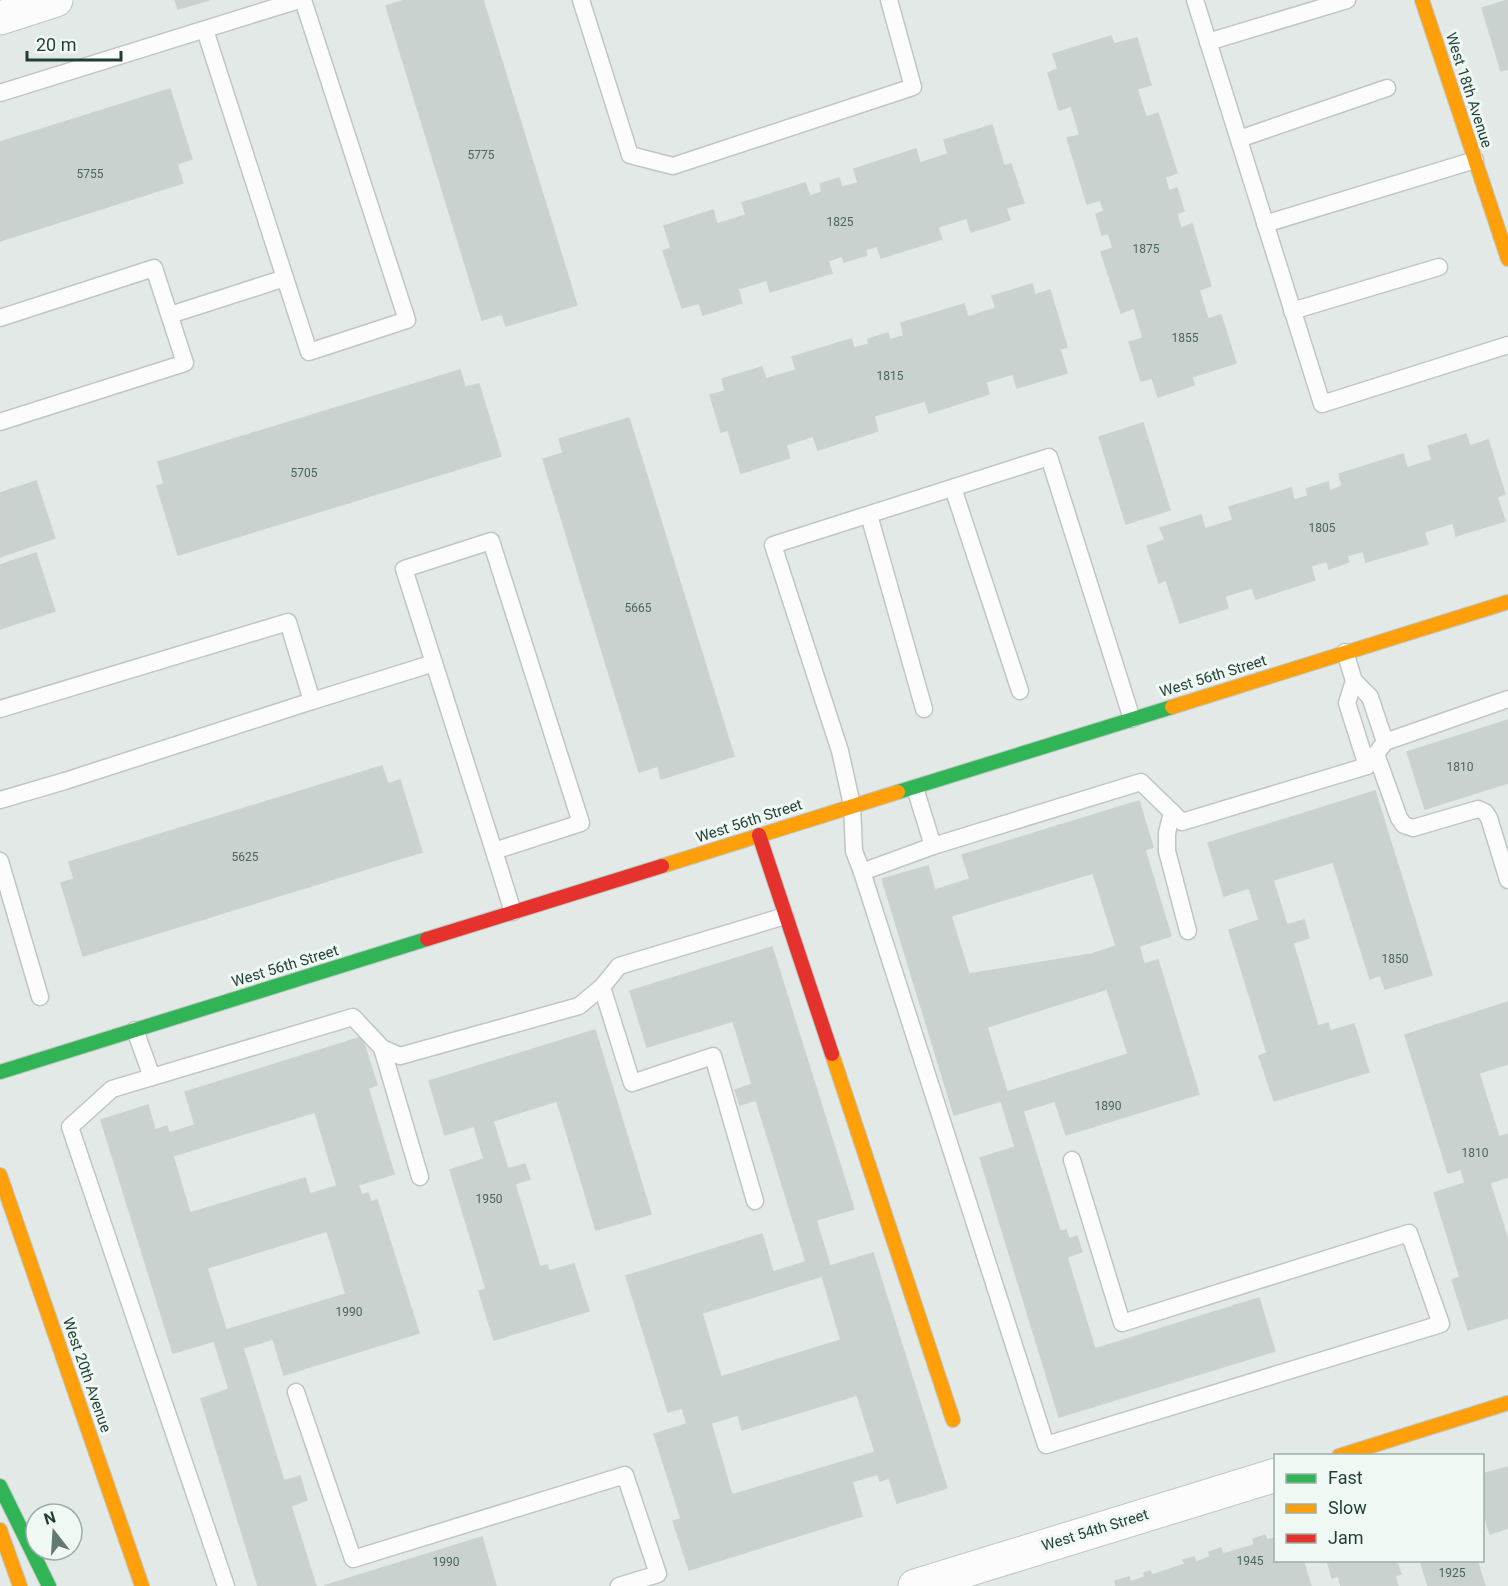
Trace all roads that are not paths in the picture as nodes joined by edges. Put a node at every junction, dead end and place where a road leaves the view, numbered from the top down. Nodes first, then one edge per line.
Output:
1 (56, 0) edge
2 (301, 0) edge
3 (582, 0) edge
4 (889, 0) edge
5 (1195, 0) edge
6 (1347, 0) edge
7 (1422, 0) edge
8 (0, 18) edge
9 (205, 30) junction
10 (1208, 42) junction
11 (1387, 88) dead end
12 (0, 93) edge
13 (1239, 139) junction
14 (1475, 160) junction
15 (1265, 224) junction
16 (1508, 259) edge
17 (1439, 267) dead end
18 (285, 278) junction
19 (1292, 311) junction
20 (170, 315) junction
21 (0, 318) edge
22 (1508, 345) edge
23 (0, 422) edge
24 (953, 488) junction
25 (869, 515) junction
26 (1508, 602) edge
27 (1345, 652) junction
28 (434, 663) junction
29 (1354, 681) junction
30 (1020, 691) dead end
31 (1508, 699) edge
32 (312, 701) junction
33 (0, 709) edge
34 (924, 709) dead end
35 (1132, 719) junction
36 (1376, 754) junction
37 (915, 788) junction
38 (0, 800) edge
39 (852, 805) junction
40 (1172, 812) junction
41 (759, 836) junction
42 (933, 846) junction
43 (494, 851) junction
44 (0, 861) edge
45 (862, 872) junction
46 (1508, 880) edge
47 (513, 912) junction
48 (785, 916) junction
49 (1188, 931) dead end
50 (602, 987) junction
51 (40, 997) dead end
52 (135, 1030) junction
53 (382, 1048) junction
54 (0, 1072) edge
55 (152, 1077) junction
56 (1072, 1160) dead end
57 (0, 1175) edge
58 (420, 1177) dead end
59 (755, 1201) dead end
60 (296, 1392) dead end
61 (1508, 1403) edge
62 (953, 1420) dead end
63 (1342, 1454) edge
64 (1274, 1475) edge
65 (0, 1486) edge
66 (0, 1530) edge
67 (20, 1586) edge
68 (49, 1586) edge
69 (142, 1586) edge
70 (226, 1586) edge
71 (619, 1586) edge
72 (915, 1586) edge

1 - 8 street
2 - 9 lane
2 - 18 lane
3 - 4 lane
5 - 10 lane
6 - 10 lane
7 - 14 main road, West 18th Avenue
9 - 12 lane
9 - 18 lane
10 - 13 lane
11 - 13 lane
13 - 15 lane
14 - 15 lane
14 - 16 main road, West 18th Avenue
15 - 19 lane
17 - 19 lane
18 - 20 lane
19 - 22 lane
20 - 21 lane
20 - 23 lane
24 - 25 lane
24 - 30 lane
24 - 35 lane
25 - 34 lane
25 - 39 lane
26 - 27 main road, West 56th Street
27 - 29 lane
27 - 35 main road, West 56th Street
28 - 32 lane
28 - 43 lane
28 - 43 lane
29 - 36 lane
29 - 36 lane
31 - 36 lane
32 - 33 lane
32 - 38 lane
35 - 37 main road, West 56th Street
36 - 40 lane
36 - 46 lane
37 - 39 main road, West 56th Street
37 - 42 lane
39 - 41 main road, West 56th Street
39 - 45 lane
40 - 42 lane
40 - 49 lane
41 - 47 main road, West 56th Street
41 - 48 main road
42 - 45 lane
43 - 47 lane
44 - 51 lane
45 - 56 lane
47 - 52 main road, West 56th Street
48 - 50 lane
48 - 62 main road
50 - 53 lane
50 - 59 lane
52 - 54 main road, West 56th Street
52 - 55 lane
53 - 55 lane
53 - 58 lane
55 - 70 lane
57 - 69 main road, West 20th Avenue
60 - 71 lane
61 - 63 main road
64 - 72 street, West 54th Street
65 - 68 main road
66 - 67 main road

